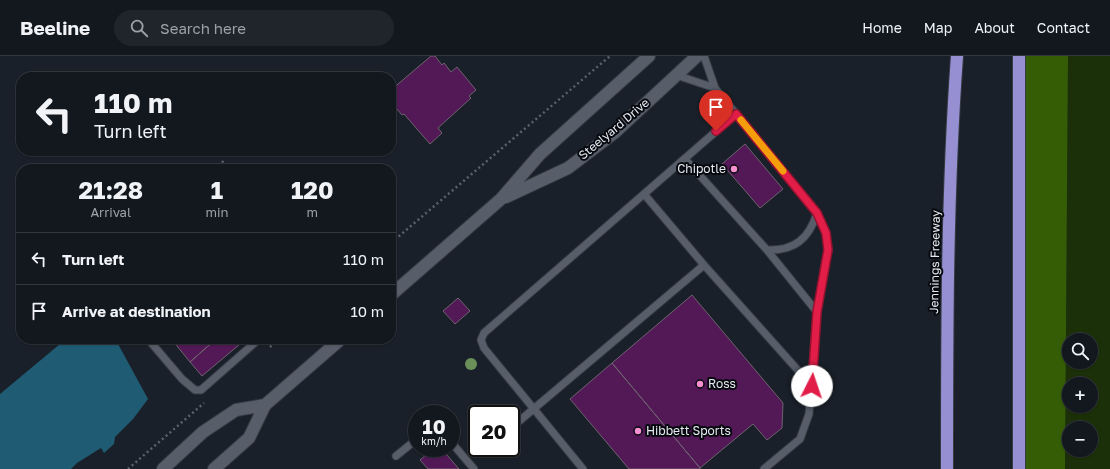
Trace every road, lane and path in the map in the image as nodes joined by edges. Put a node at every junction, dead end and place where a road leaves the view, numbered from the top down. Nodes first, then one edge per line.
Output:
1 (610, 56) edge
2 (649, 56) edge
3 (697, 56) edge
4 (704, 56) edge
5 (952, 56) edge
6 (957, 56) edge
7 (1019, 56) edge
8 (676, 75) junction
9 (715, 88) junction
10 (736, 114) junction
11 (952, 117) junction
12 (685, 159) junction
13 (222, 161) dead end
14 (225, 164) edge
15 (644, 194) junction
16 (501, 199) junction
17 (817, 213) junction
18 (396, 239) edge
19 (767, 250) junction
20 (704, 265) junction
21 (396, 291) edge
22 (817, 312) junction
23 (152, 344) edge
24 (253, 344) edge
25 (334, 344) edge
26 (812, 386) junction
27 (265, 405) junction
28 (534, 410) junction
29 (520, 421) edge
30 (408, 446) edge
31 (460, 453) edge
32 (396, 456) dead end
33 (163, 469) edge
34 (214, 469) edge
35 (474, 469) edge
36 (583, 469) edge
37 (764, 469) edge
38 (946, 469) edge
39 (1019, 469) edge

1 - 18 path
2 - 16 street, Steelyard Drive
3 - 8 street, Steelyard Drive
4 - 9 lane
5 - 11 highway
6 - 11 highway, Jennings Freeway
7 - 39 highway
8 - 9 lane
8 - 16 street, Steelyard Drive
9 - 10 lane
10 - 12 lane
10 - 17 lane
11 - 38 highway, Jennings Freeway
12 - 15 lane
12 - 19 lane
13 - 14 path
15 - 20 lane
15 - 28 lane
16 - 21 street, Steelyard Drive
17 - 19 lane
17 - 22 lane
19 - 22 lane
20 - 26 lane
20 - 28 lane
22 - 26 lane
23 - 24 lane
25 - 27 street
26 - 37 lane
27 - 33 street
27 - 34 street
28 - 29 lane
28 - 36 lane
30 - 32 lane
31 - 35 lane

